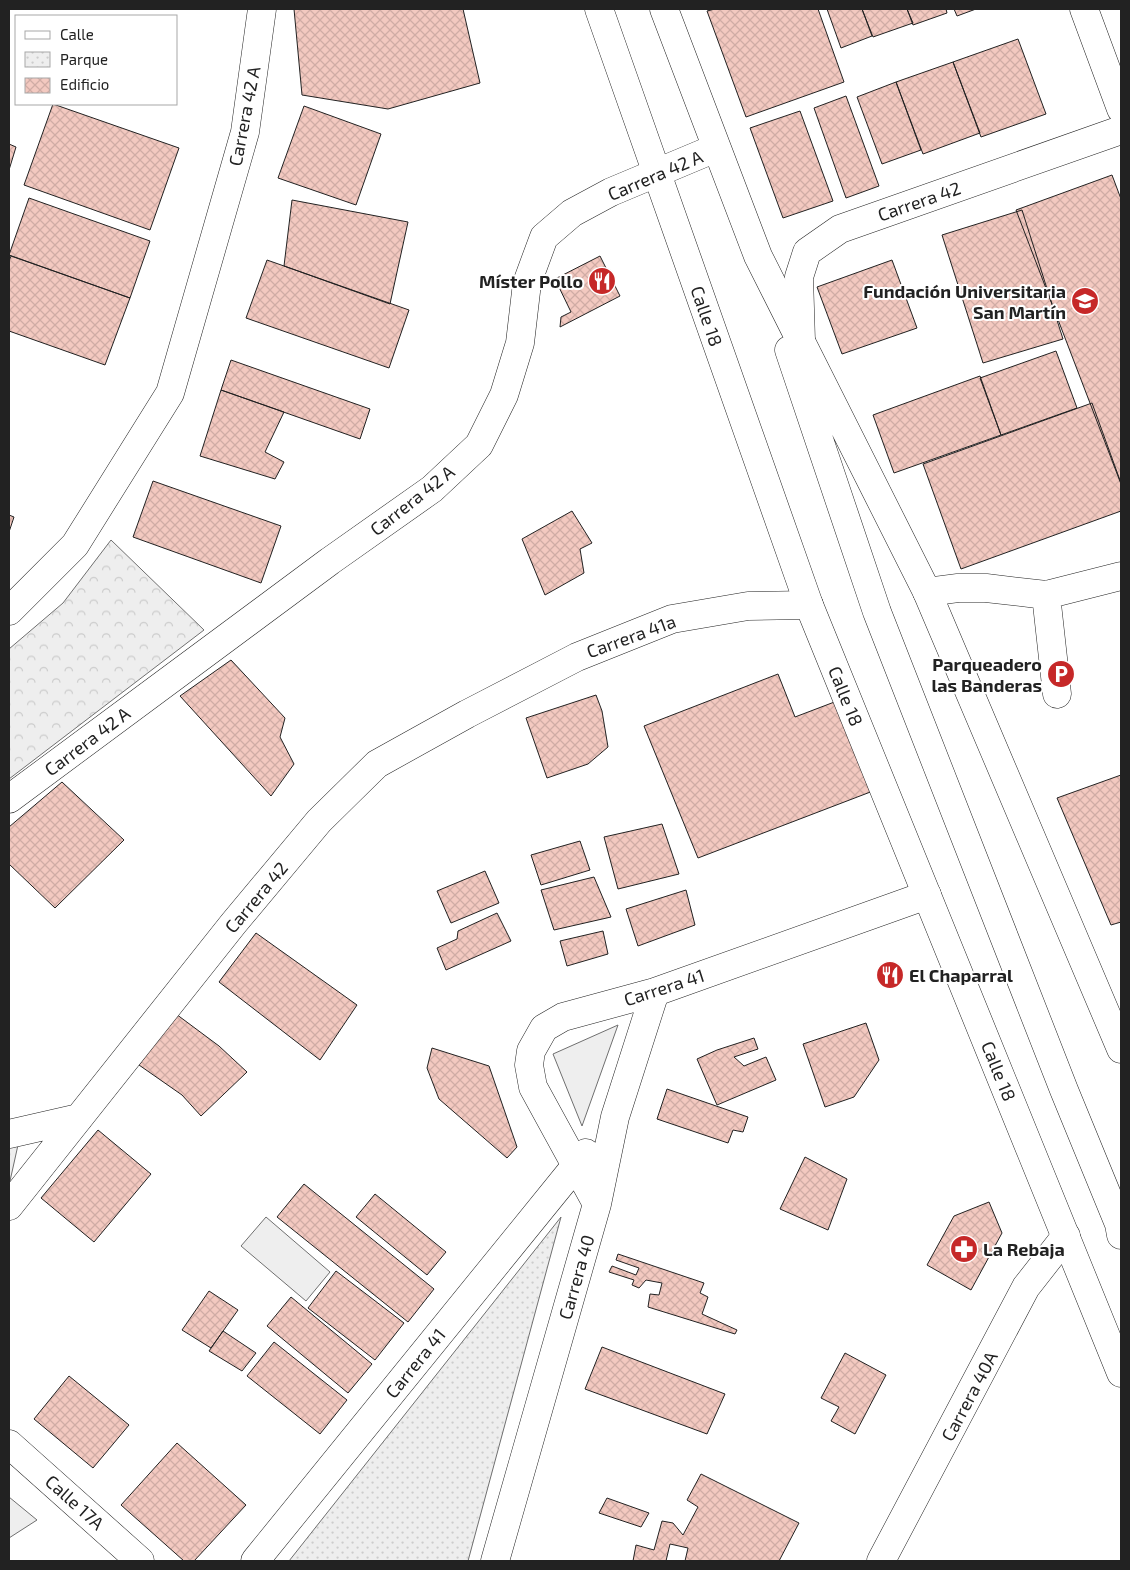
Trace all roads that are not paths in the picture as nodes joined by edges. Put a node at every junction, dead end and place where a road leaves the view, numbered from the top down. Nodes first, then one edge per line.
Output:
1 (262, 9) edge
2 (599, 9) edge
3 (664, 9) edge
4 (1084, 9) edge
5 (1121, 109) edge
6 (1121, 130) edge
7 (716, 148) junction
8 (657, 172) junction
9 (758, 256) junction
10 (800, 341) junction
11 (1121, 576) edge
12 (927, 592) junction
13 (1046, 595) junction
14 (809, 605) junction
15 (9, 610) edge
16 (1056, 694) dead end
17 (467, 714) joint
18 (9, 799) edge
19 (927, 895) junction
20 (655, 992) junction
21 (1121, 1049) edge
22 (615, 1117) junction
23 (79, 1118) junction
24 (9, 1134) edge
25 (575, 1166) junction
26 (597, 1204) junction
27 (9, 1206) edge
28 (1121, 1235) edge
29 (1066, 1236) junction
30 (1121, 1373) edge
31 (9, 1444) edge
32 (140, 1561) edge
33 (254, 1561) edge
34 (495, 1561) edge
35 (881, 1561) edge

1 - 15 street, Carrera 42 A
2 - 8 street, Calle 18
3 - 7 street
4 - 5 street
6 - 10 street, Carrera 42
7 - 8 street, Carrera 42 A
7 - 9 street
8 - 14 street, Calle 18
8 - 18 street, Carrera 42 A
9 - 10 street
9 - 28 street
10 - 12 street
11 - 13 street
12 - 13 street
12 - 21 street
13 - 16 street
14 - 17 street, Carrera 41a
14 - 19 street, Calle 18
17 - 23 street, Carrera 42
19 - 20 street, Carrera 41
19 - 29 street, Calle 18
20 - 22 street, Carrera 40
20 - 25 street, Carrera 41
22 - 25 street, Carrera 41
22 - 26 street, Carrera 40
23 - 24 street
23 - 27 street, Carrera 42
25 - 26 street
25 - 33 street, Carrera 41
26 - 34 street, Carrera 40
29 - 30 street, Calle 18
29 - 35 street, Carrera 40A
31 - 32 street, Calle 17A

